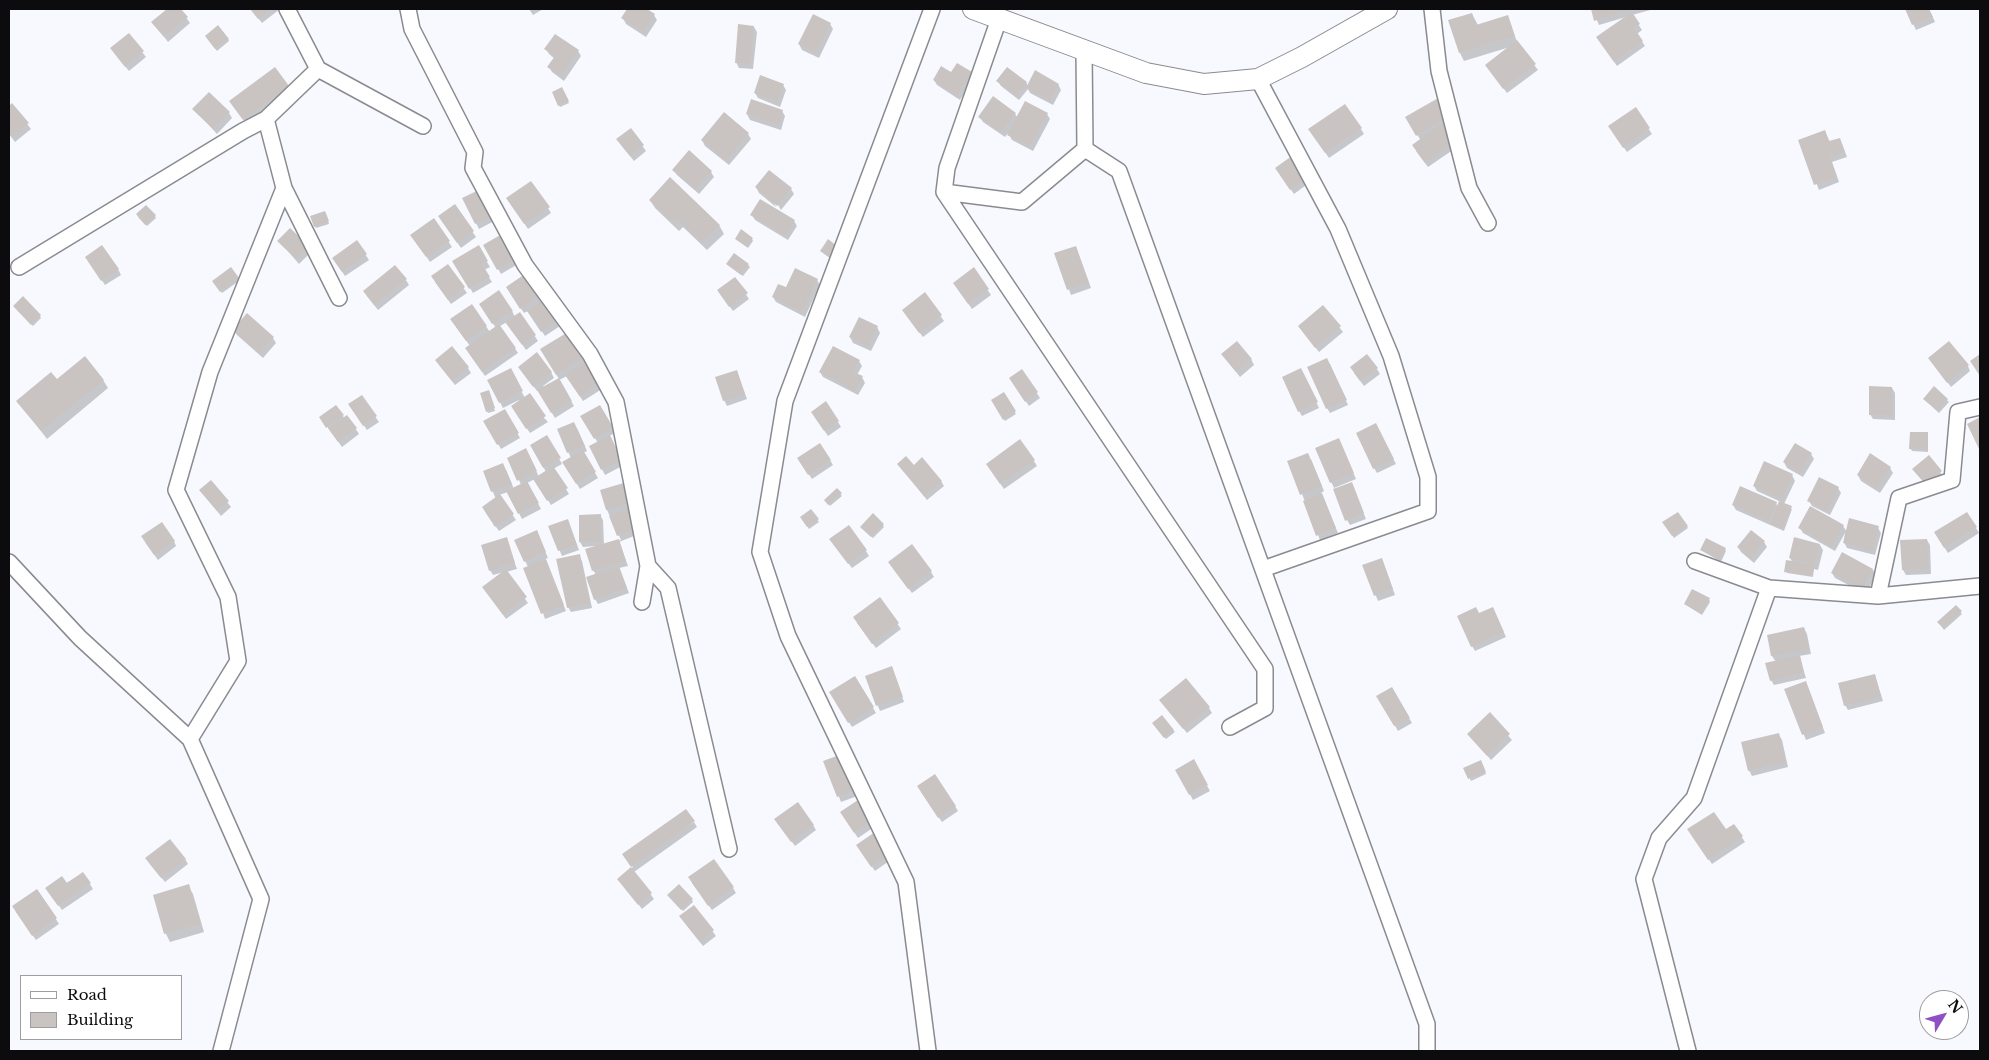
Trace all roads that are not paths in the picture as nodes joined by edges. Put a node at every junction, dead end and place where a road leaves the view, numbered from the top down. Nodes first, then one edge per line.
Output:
1 (287, 9) edge
2 (408, 9) edge
3 (932, 9) edge
4 (973, 9) edge
5 (1387, 9) edge
6 (1432, 9) edge
7 (1364, 14) edge
8 (999, 19) junction
9 (1084, 51) junction
10 (318, 69) junction
11 (1258, 79) junction
12 (266, 119) junction
13 (423, 126) dead end
14 (1085, 149) junction
15 (284, 188) junction
16 (944, 192) junction
17 (1488, 223) dead end
18 (19, 267) dead end
19 (339, 298) dead end
20 (1980, 407) edge
21 (1695, 561) dead end
22 (9, 562) edge
23 (648, 566) junction
24 (1264, 569) junction
25 (1980, 586) edge
26 (1769, 588) junction
27 (1878, 596) junction
28 (642, 602) dead end
29 (1230, 727) dead end
30 (190, 739) junction
31 (729, 849) dead end
32 (221, 1051) edge
33 (928, 1051) edge
34 (1427, 1051) edge
35 (1688, 1051) edge

1 - 10 street
2 - 23 street
3 - 33 street
4 - 8 main road
5 - 7 main road
6 - 17 street
7 - 11 main road
8 - 9 main road
8 - 16 street
9 - 11 main road
9 - 14 street
10 - 12 street
10 - 13 street
11 - 24 street
12 - 15 street
12 - 18 street
14 - 16 street
14 - 24 street
15 - 19 street
15 - 30 street
16 - 29 street
20 - 27 street
21 - 26 street
22 - 30 street
23 - 28 street
23 - 31 street
24 - 34 street
25 - 27 street
26 - 27 street
26 - 35 street
30 - 32 street

